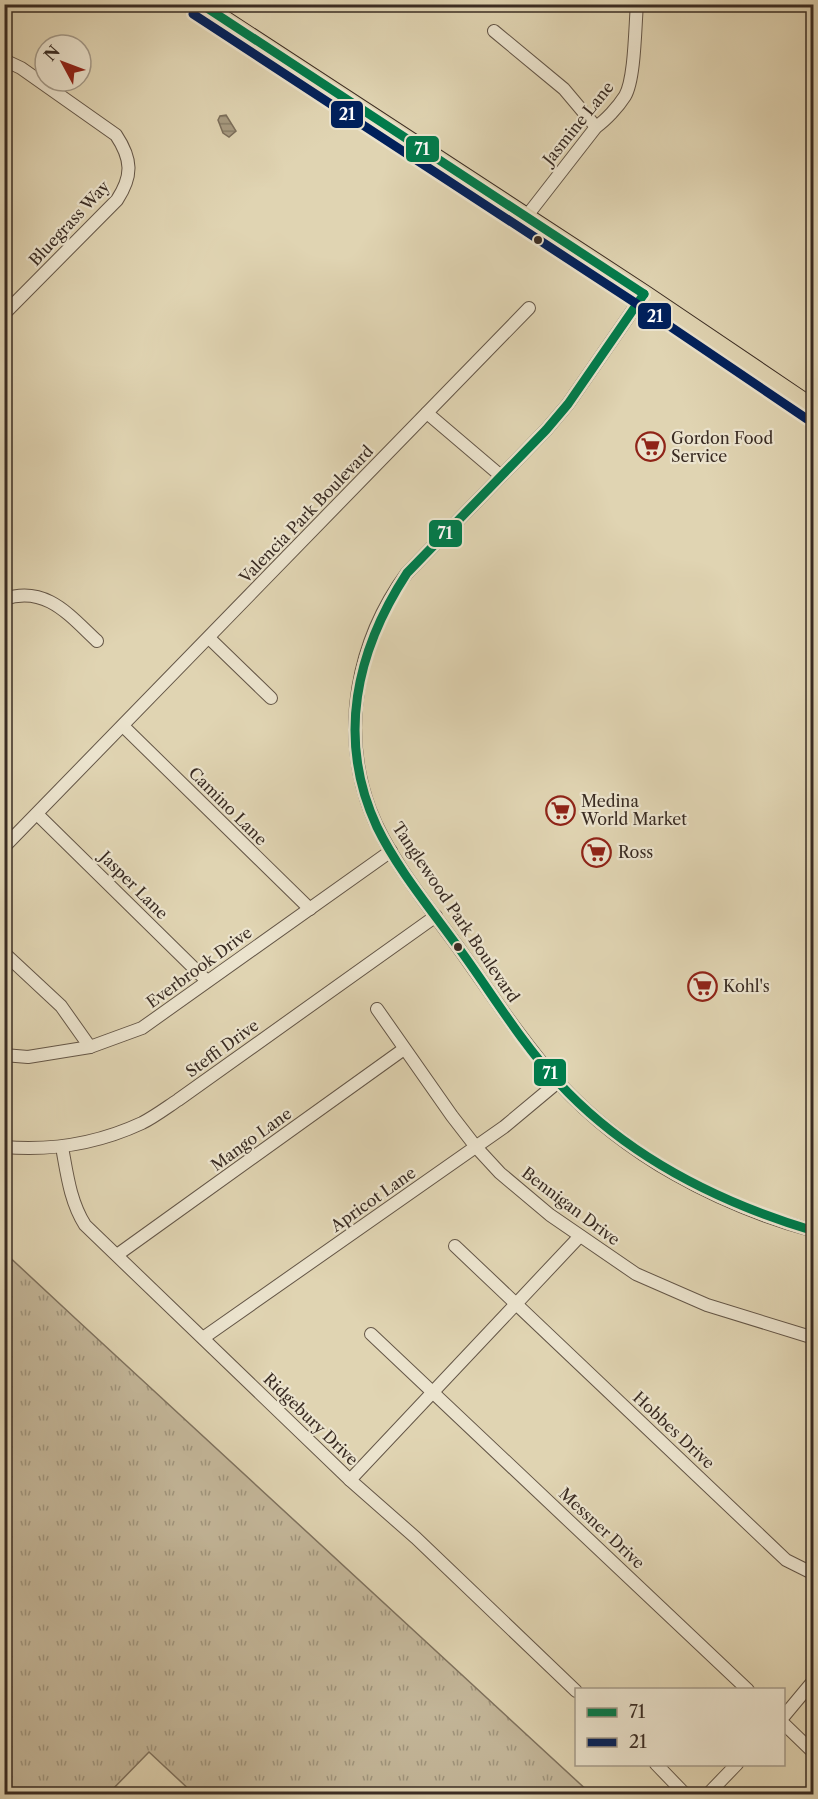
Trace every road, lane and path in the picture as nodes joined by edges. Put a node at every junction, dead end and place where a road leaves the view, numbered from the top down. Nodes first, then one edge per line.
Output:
1 (200, 4) edge
2 (637, 4) edge
3 (494, 31) dead end
4 (4, 60) edge
5 (596, 127) junction
6 (526, 217) junction
7 (644, 294) junction
8 (530, 308) dead end
9 (4, 314) edge
10 (813, 409) edge
11 (427, 413) junction
12 (501, 476) junction
13 (4, 599) edge
14 (209, 638) junction
15 (97, 641) dead end
16 (271, 698) dead end
17 (123, 726) junction
18 (38, 814) junction
19 (4, 847) edge
20 (392, 851) junction
21 (310, 909) junction
22 (436, 916) junction
23 (4, 953) edge
24 (207, 981) junction
25 (377, 1009) dead end
26 (90, 1047) junction
27 (404, 1049) junction
28 (4, 1055) edge
29 (558, 1082) junction
30 (62, 1146) junction
31 (4, 1147) edge
32 (476, 1147) junction
33 (813, 1231) edge
34 (580, 1236) junction
35 (455, 1246) dead end
36 (117, 1255) junction
37 (516, 1304) junction
38 (371, 1334) dead end
39 (203, 1338) junction
40 (813, 1338) edge
41 (433, 1392) junction
42 (350, 1480) junction
43 (813, 1574) edge
44 (813, 1680) edge
45 (747, 1688) edge
46 (575, 1690) edge
47 (785, 1714) edge
48 (785, 1726) edge
49 (813, 1752) edge
50 (658, 1766) edge
51 (735, 1766) edge
52 (686, 1794) edge
53 (708, 1794) edge

1 - 6 main road
2 - 5 street, Jasmine Lane
3 - 5 street
4 - 9 street, Bluegrass Way
5 - 6 street, Jasmine Lane
6 - 7 main road
7 - 10 main road
7 - 12 street, Tanglewood Park Boulevard
8 - 11 street, Valencia Park Boulevard
11 - 12 street
11 - 14 street, Valencia Park Boulevard
12 - 20 street, Tanglewood Park Boulevard
13 - 15 street
14 - 16 street
14 - 17 street, Valencia Park Boulevard
17 - 18 street, Valencia Park Boulevard
17 - 21 street, Camino Lane
18 - 19 street, Valencia Park Boulevard
18 - 24 street, Jasper Lane
20 - 21 street, Everbrook Drive
20 - 22 street, Tanglewood Park Boulevard
21 - 24 street, Everbrook Drive
22 - 29 street, Tanglewood Park Boulevard
22 - 30 street, Steffi Drive
23 - 26 street
24 - 26 street, Everbrook Drive
25 - 27 street, Bennigan Drive
26 - 28 street, Everbrook Drive
27 - 32 street, Bennigan Drive
27 - 36 street, Mango Lane
29 - 32 street, Apricot Lane
29 - 33 street, Tanglewood Park Boulevard
30 - 31 street, Steffi Drive
30 - 36 street, Ridgebury Drive
32 - 34 street, Bennigan Drive
32 - 39 street, Apricot Lane
34 - 37 street
34 - 40 street, Bennigan Drive
35 - 37 street, Hobbes Drive
36 - 39 street, Ridgebury Drive
37 - 41 street
37 - 43 street, Hobbes Drive
38 - 41 street, Messner Drive
39 - 42 street, Ridgebury Drive
41 - 42 street
41 - 45 street, Messner Drive
42 - 46 street, Ridgebury Drive
44 - 47 street
48 - 49 street
50 - 52 street
51 - 53 street

